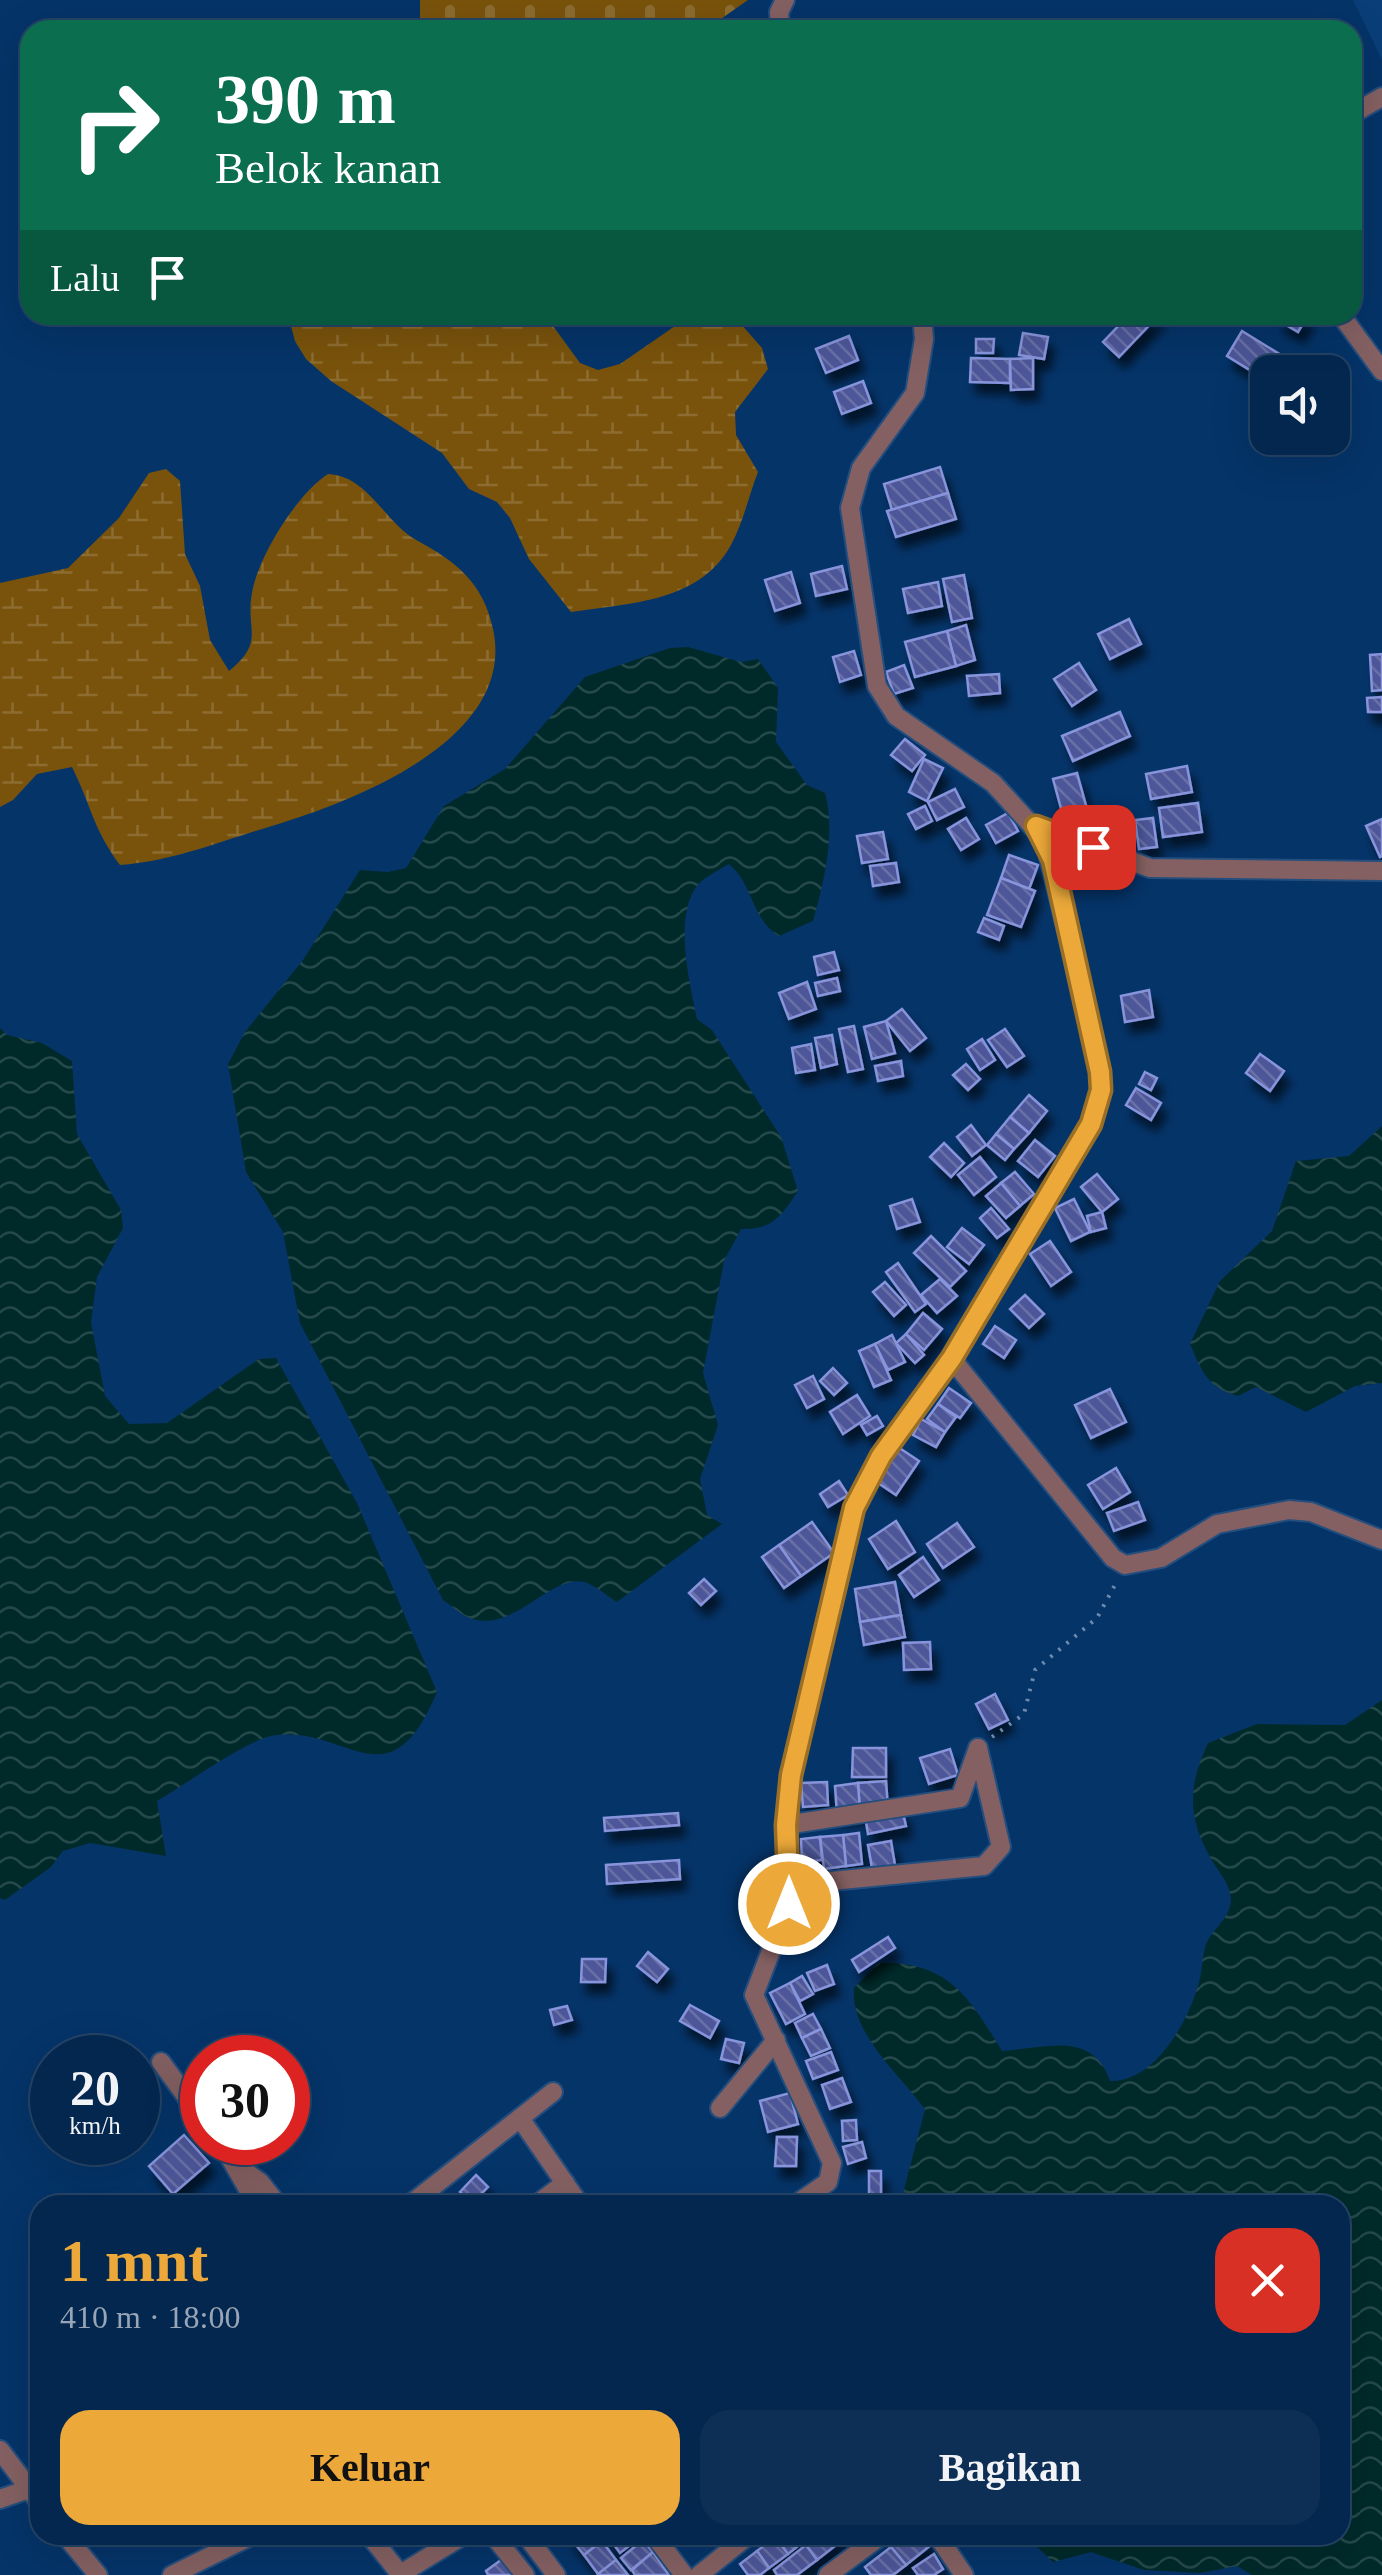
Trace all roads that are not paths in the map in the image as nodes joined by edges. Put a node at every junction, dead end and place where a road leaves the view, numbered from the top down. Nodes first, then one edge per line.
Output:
1 (923, 325) edge
2 (1348, 325) edge
3 (1382, 372) edge
4 (1036, 826) junction
5 (1382, 872) edge
6 (952, 1358) junction
7 (1382, 1540) edge
8 (786, 1825) junction
9 (791, 1885) junction
10 (776, 2040) junction
11 (161, 2062) dead end
12 (180, 2088) edge
13 (553, 2092) dead end
14 (720, 2108) dead end
15 (520, 2118) junction
16 (239, 2167) joint
17 (565, 2183) junction
18 (253, 2195) edge
19 (270, 2195) edge
20 (422, 2195) edge
21 (549, 2195) edge
22 (573, 2195) edge
23 (809, 2195) edge
24 (0, 2450) edge
25 (30, 2485) edge
26 (30, 2494) edge
27 (0, 2500) edge
28 (73, 2545) edge
29 (216, 2545) edge
30 (231, 2545) edge
31 (377, 2545) edge
32 (448, 2545) edge
33 (501, 2545) edge
34 (534, 2545) edge
35 (662, 2545) edge
36 (736, 2545) edge
37 (868, 2545) edge
38 (943, 2545) edge
39 (220, 2550) junction
40 (960, 2573) edge
41 (98, 2575) edge
42 (172, 2575) edge
43 (400, 2575) edge
44 (525, 2575) edge
45 (556, 2575) edge
46 (684, 2575) edge
47 (699, 2575) edge
48 (828, 2575) edge

1 - 4 street
2 - 3 street
4 - 5 street
4 - 6 street
6 - 7 street
6 - 8 street
8 - 9 street
8 - 9 street
9 - 10 street
10 - 14 street
10 - 23 street
11 - 12 street
13 - 15 street
15 - 17 street
15 - 20 street
16 - 18 street
16 - 19 street
17 - 21 street
17 - 22 street
24 - 25 street
26 - 27 street
28 - 41 street
29 - 39 street
30 - 39 street
31 - 43 street
32 - 43 street
33 - 44 street
34 - 45 street
35 - 46 street
36 - 47 street
37 - 48 street
38 - 40 street
39 - 42 street

